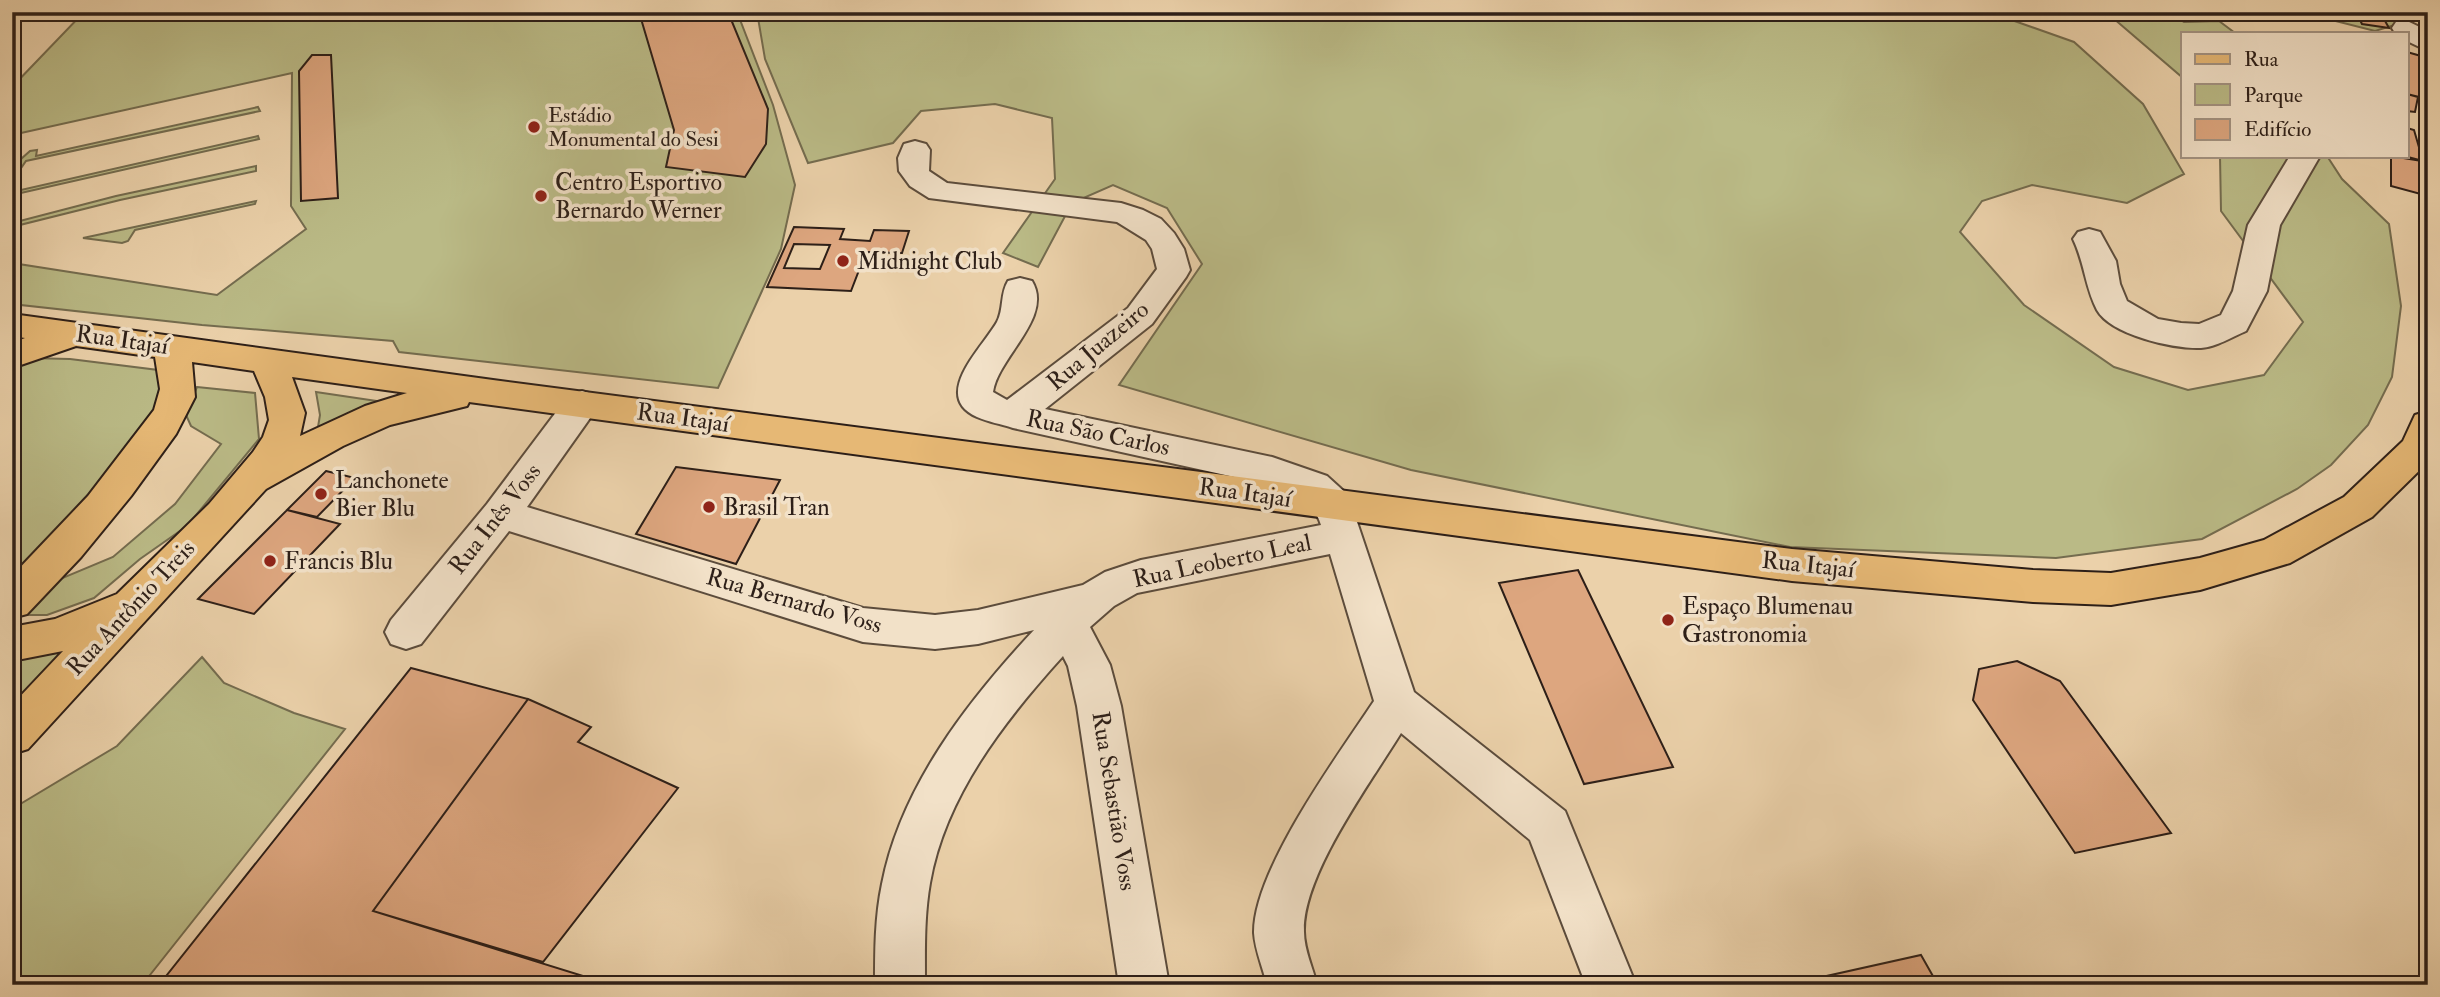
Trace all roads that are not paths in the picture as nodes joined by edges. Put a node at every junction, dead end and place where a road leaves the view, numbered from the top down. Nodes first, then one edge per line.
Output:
1 (915, 150) dead end
2 (2304, 158) edge
3 (2089, 239) dead end
4 (1020, 289) dead end
5 (12, 325) edge
6 (75, 333) junction
7 (170, 347) junction
8 (12, 356) edge
9 (266, 360) junction
10 (493, 393) junction
11 (582, 404) junction
12 (1013, 415) junction
13 (2428, 424) edge
14 (252, 483) junction
15 (501, 514) junction
16 (1338, 521) junction
17 (12, 601) edge
18 (134, 603) junction
19 (1079, 611) junction
20 (406, 632) dead end
21 (12, 644) edge
22 (1396, 703) junction
23 (12, 735) edge
24 (900, 985) edge
25 (1144, 985) edge
26 (1292, 985) edge
27 (1611, 985) edge

1 - 12 street, Rua Juazeiro
2 - 3 street
4 - 12 street, Rua São Carlos
5 - 6 main road, Rua Itajaí
6 - 7 main road, Rua Itajaí
6 - 8 main road
7 - 9 main road, Rua Itajaí
7 - 17 main road
9 - 10 main road, Rua Itajaí
9 - 14 main road, Rua Antônio Treis
10 - 11 main road, Rua Itajaí
10 - 14 main road, Rua Antônio Treis
11 - 15 street, Rua Inês Voss
11 - 16 main road, Rua Itajaí
12 - 16 street, Rua São Carlos
13 - 16 main road, Rua Itajaí
14 - 18 main road, Rua Antônio Treis
15 - 19 street, Rua Bernardo Voss
15 - 20 street, Rua Inês Voss
16 - 19 street, Rua Leoberto Leal
16 - 22 street
18 - 21 main road
18 - 23 main road, Rua Antônio Treis
19 - 24 street, Rua Leoberto Leal
19 - 25 street, Rua Sebastião Voss
22 - 26 street
22 - 27 street

